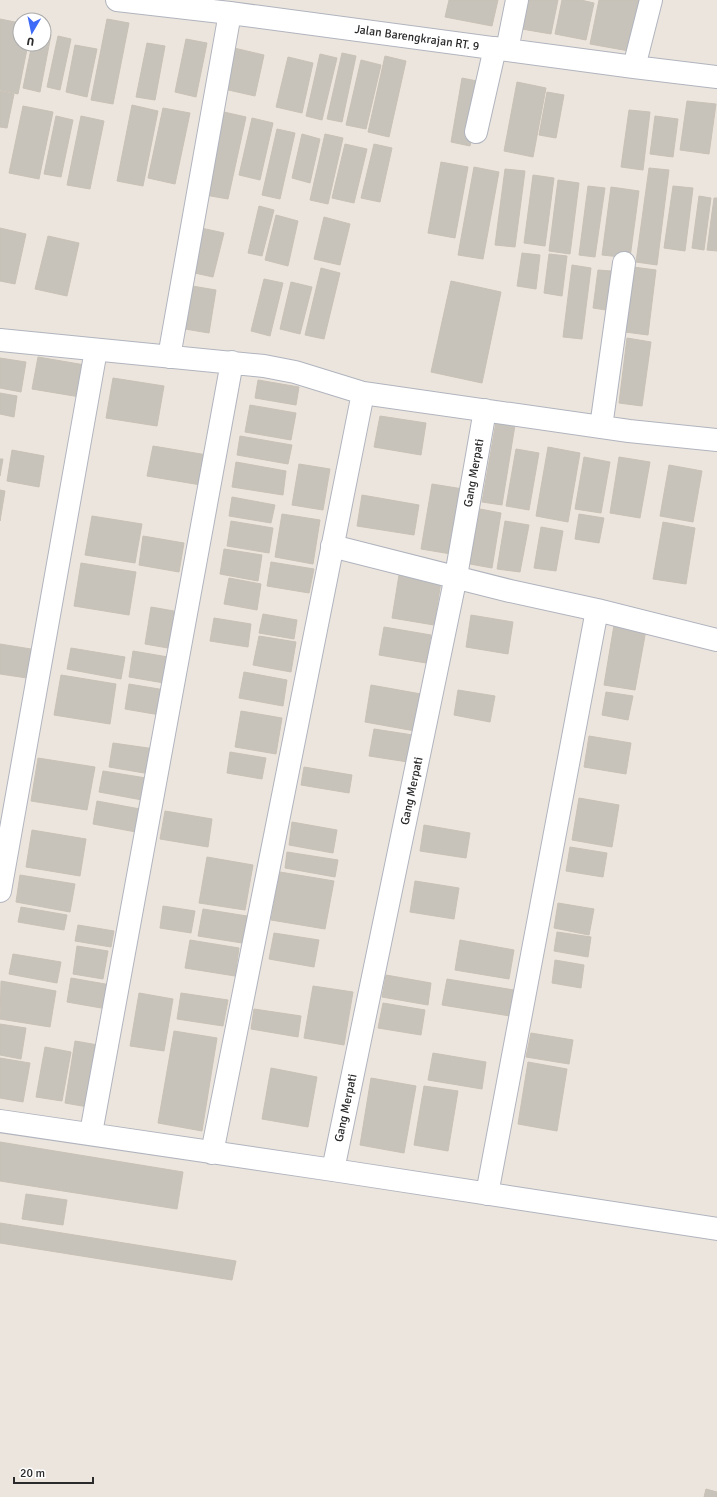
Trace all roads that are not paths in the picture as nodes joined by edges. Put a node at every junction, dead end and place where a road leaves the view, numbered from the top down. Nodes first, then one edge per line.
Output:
1 (117, 0) edge
2 (517, 0) edge
3 (650, 0) edge
4 (189, 4) edge
5 (230, 13) junction
6 (501, 49) junction
7 (634, 67) junction
8 (717, 77) edge
9 (476, 132) dead end
10 (624, 263) dead end
11 (0, 340) edge
12 (96, 350) junction
13 (169, 357) junction
14 (232, 362) junction
15 (363, 393) junction
16 (485, 410) junction
17 (601, 427) junction
18 (717, 440) edge
19 (332, 546) junction
20 (456, 576) junction
21 (597, 610) junction
22 (717, 640) edge
23 (0, 891) edge
24 (0, 1121) edge
25 (91, 1133) junction
26 (212, 1153) junction
27 (333, 1170) junction
28 (487, 1194) junction
29 (717, 1229) edge

1 - 4 street, Jalan Barengkrajan RT. 9
2 - 6 street
3 - 7 street
4 - 5 street, Jalan Barengkrajan RT. 9
5 - 6 street, Jalan Barengkrajan RT. 9
5 - 13 street
6 - 7 street, Jalan Barengkrajan RT. 9
6 - 9 street
7 - 8 street, Jalan Barengkrajan RT. 9
10 - 17 street
11 - 12 street
12 - 13 street
12 - 23 street
13 - 14 street
14 - 15 street
14 - 25 street
15 - 16 street
15 - 19 street
16 - 17 street
16 - 20 street, Gang Merpati
17 - 18 street
19 - 20 street
19 - 26 street
20 - 21 street
20 - 27 street, Gang Merpati
21 - 22 street
21 - 28 street
24 - 25 street
25 - 26 street
26 - 27 street
27 - 28 street
28 - 29 street

